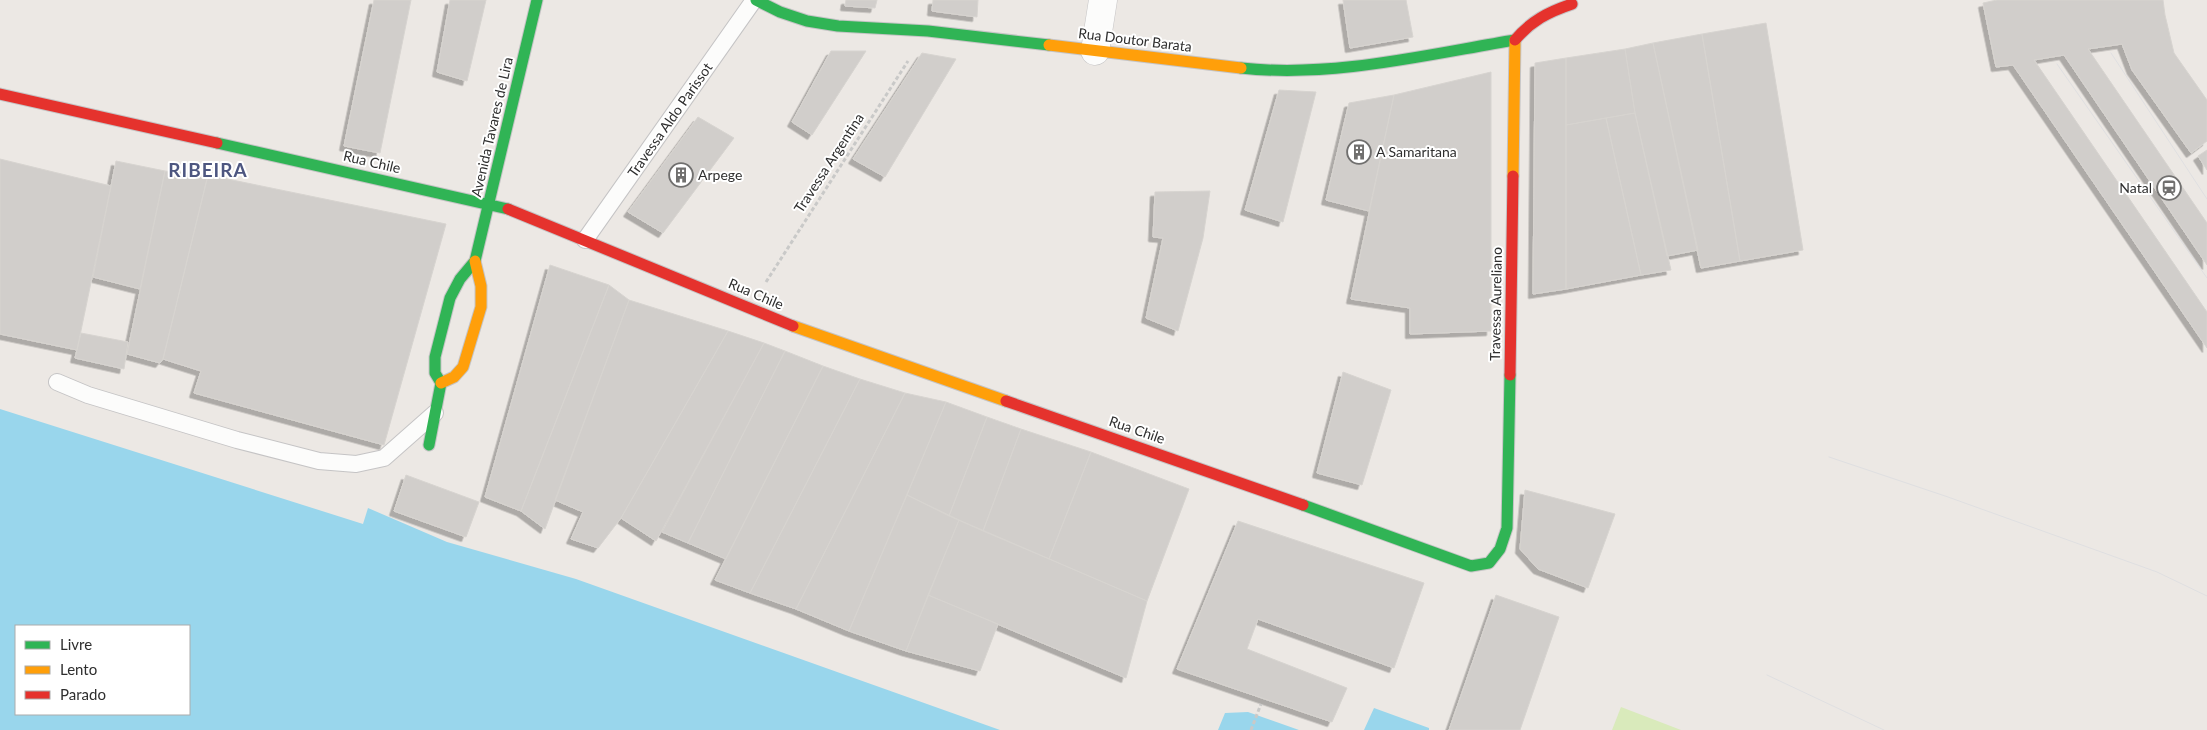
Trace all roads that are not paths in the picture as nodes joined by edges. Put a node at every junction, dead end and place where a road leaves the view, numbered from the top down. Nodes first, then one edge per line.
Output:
1 (537, 0) edge
2 (755, 0) edge
3 (1103, 0) edge
4 (1587, 1) dead end
5 (1567, 2) edge
6 (1515, 40) junction
7 (1095, 50) junction
8 (0, 94) edge
9 (490, 204) junction
10 (585, 240) junction
11 (475, 261) junction
12 (57, 382) dead end
13 (440, 383) junction
14 (435, 413) junction
15 (428, 445) dead end
16 (1489, 564) joint

1 - 9 street, Avenida Tavares de Lira
2 - 7 street, Rua Doutor Barata
2 - 10 lane, Travessa Aldo Parissot
3 - 7 street
4 - 5 street
5 - 6 street
6 - 7 street, Rua Doutor Barata
6 - 16 street, Travessa Aureliano
8 - 9 street, Rua Chile
9 - 10 street, Rua Chile
9 - 11 street, Avenida Tavares de Lira
10 - 16 street, Rua Chile
11 - 13 street, Avenida Tavares de Lira
11 - 13 street, Avenida Tavares de Lira
12 - 14 lane
13 - 14 street, Avenida Tavares de Lira
14 - 15 street, Avenida Tavares de Lira

